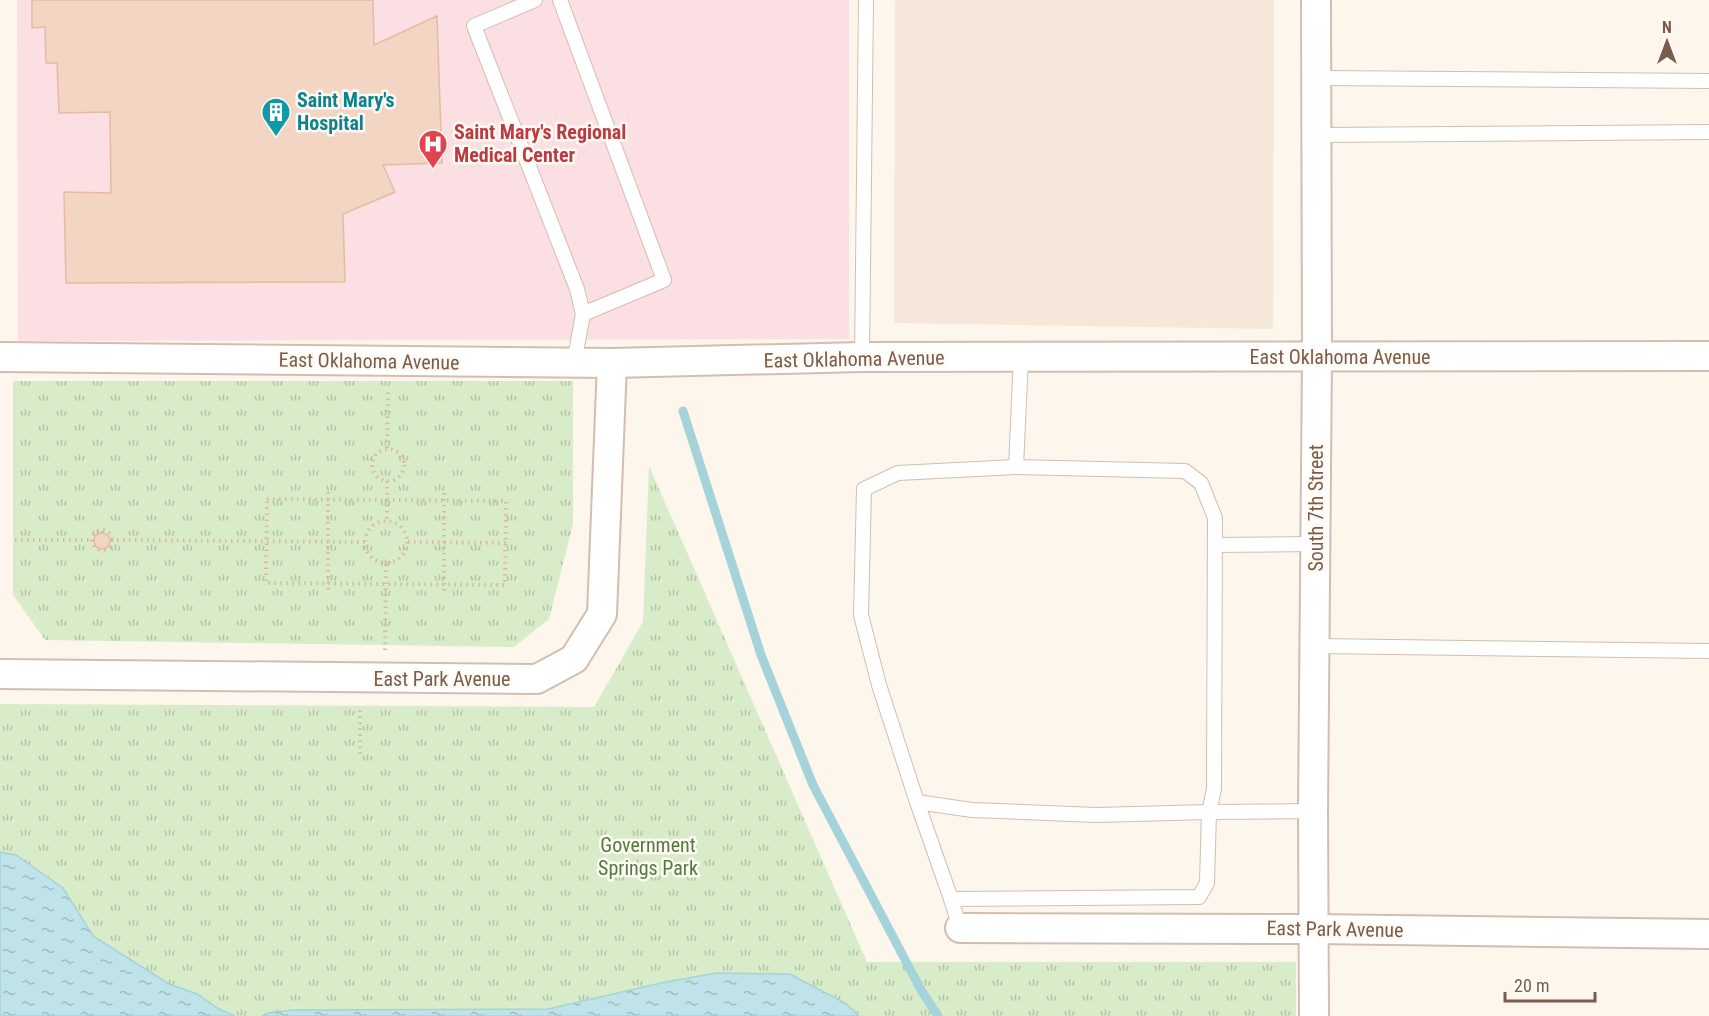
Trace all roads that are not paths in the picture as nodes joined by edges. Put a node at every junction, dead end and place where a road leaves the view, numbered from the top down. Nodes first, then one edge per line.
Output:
1 (535, 0) edge
2 (560, 0) edge
3 (866, 0) edge
4 (1316, 0) edge
5 (1316, 78) junction
6 (1709, 81) edge
7 (1709, 132) edge
8 (1317, 135) junction
9 (583, 314) junction
10 (1709, 356) edge
11 (0, 357) edge
12 (862, 357) junction
13 (1021, 357) junction
14 (1317, 357) junction
15 (574, 363) junction
16 (612, 363) junction
17 (1016, 467) junction
18 (1316, 544) junction
19 (1215, 545) junction
20 (1315, 646) junction
21 (1709, 651) edge
22 (0, 674) edge
23 (916, 802) junction
24 (1313, 811) junction
25 (1209, 812) junction
26 (951, 899) junction
27 (960, 928) joint
28 (1314, 929) junction
29 (1709, 934) edge
30 (1314, 1016) edge

1 - 9 lane
2 - 9 lane
3 - 12 lane
4 - 5 street, South 7th Street
5 - 6 lane
5 - 8 street, South 7th Street
7 - 8 lane
8 - 14 street, South 7th Street
9 - 15 lane
10 - 14 street, East Oklahoma Avenue
11 - 15 street, East Oklahoma Avenue
12 - 13 street, East Oklahoma Avenue
12 - 16 street, East Oklahoma Avenue
13 - 14 street, East Oklahoma Avenue
13 - 17 lane
14 - 18 street, South 7th Street
15 - 16 street, East Oklahoma Avenue
16 - 22 street, East Park Avenue
17 - 19 lane
17 - 23 lane
18 - 19 lane
18 - 20 street, South 7th Street
19 - 25 lane
20 - 21 lane
20 - 24 street, South 7th Street
23 - 25 lane
23 - 26 lane
24 - 25 lane
24 - 28 street, South 7th Street
25 - 26 lane
26 - 27 lane
27 - 28 street, East Park Avenue
28 - 29 street, East Park Avenue
28 - 30 street, South 7th Street

